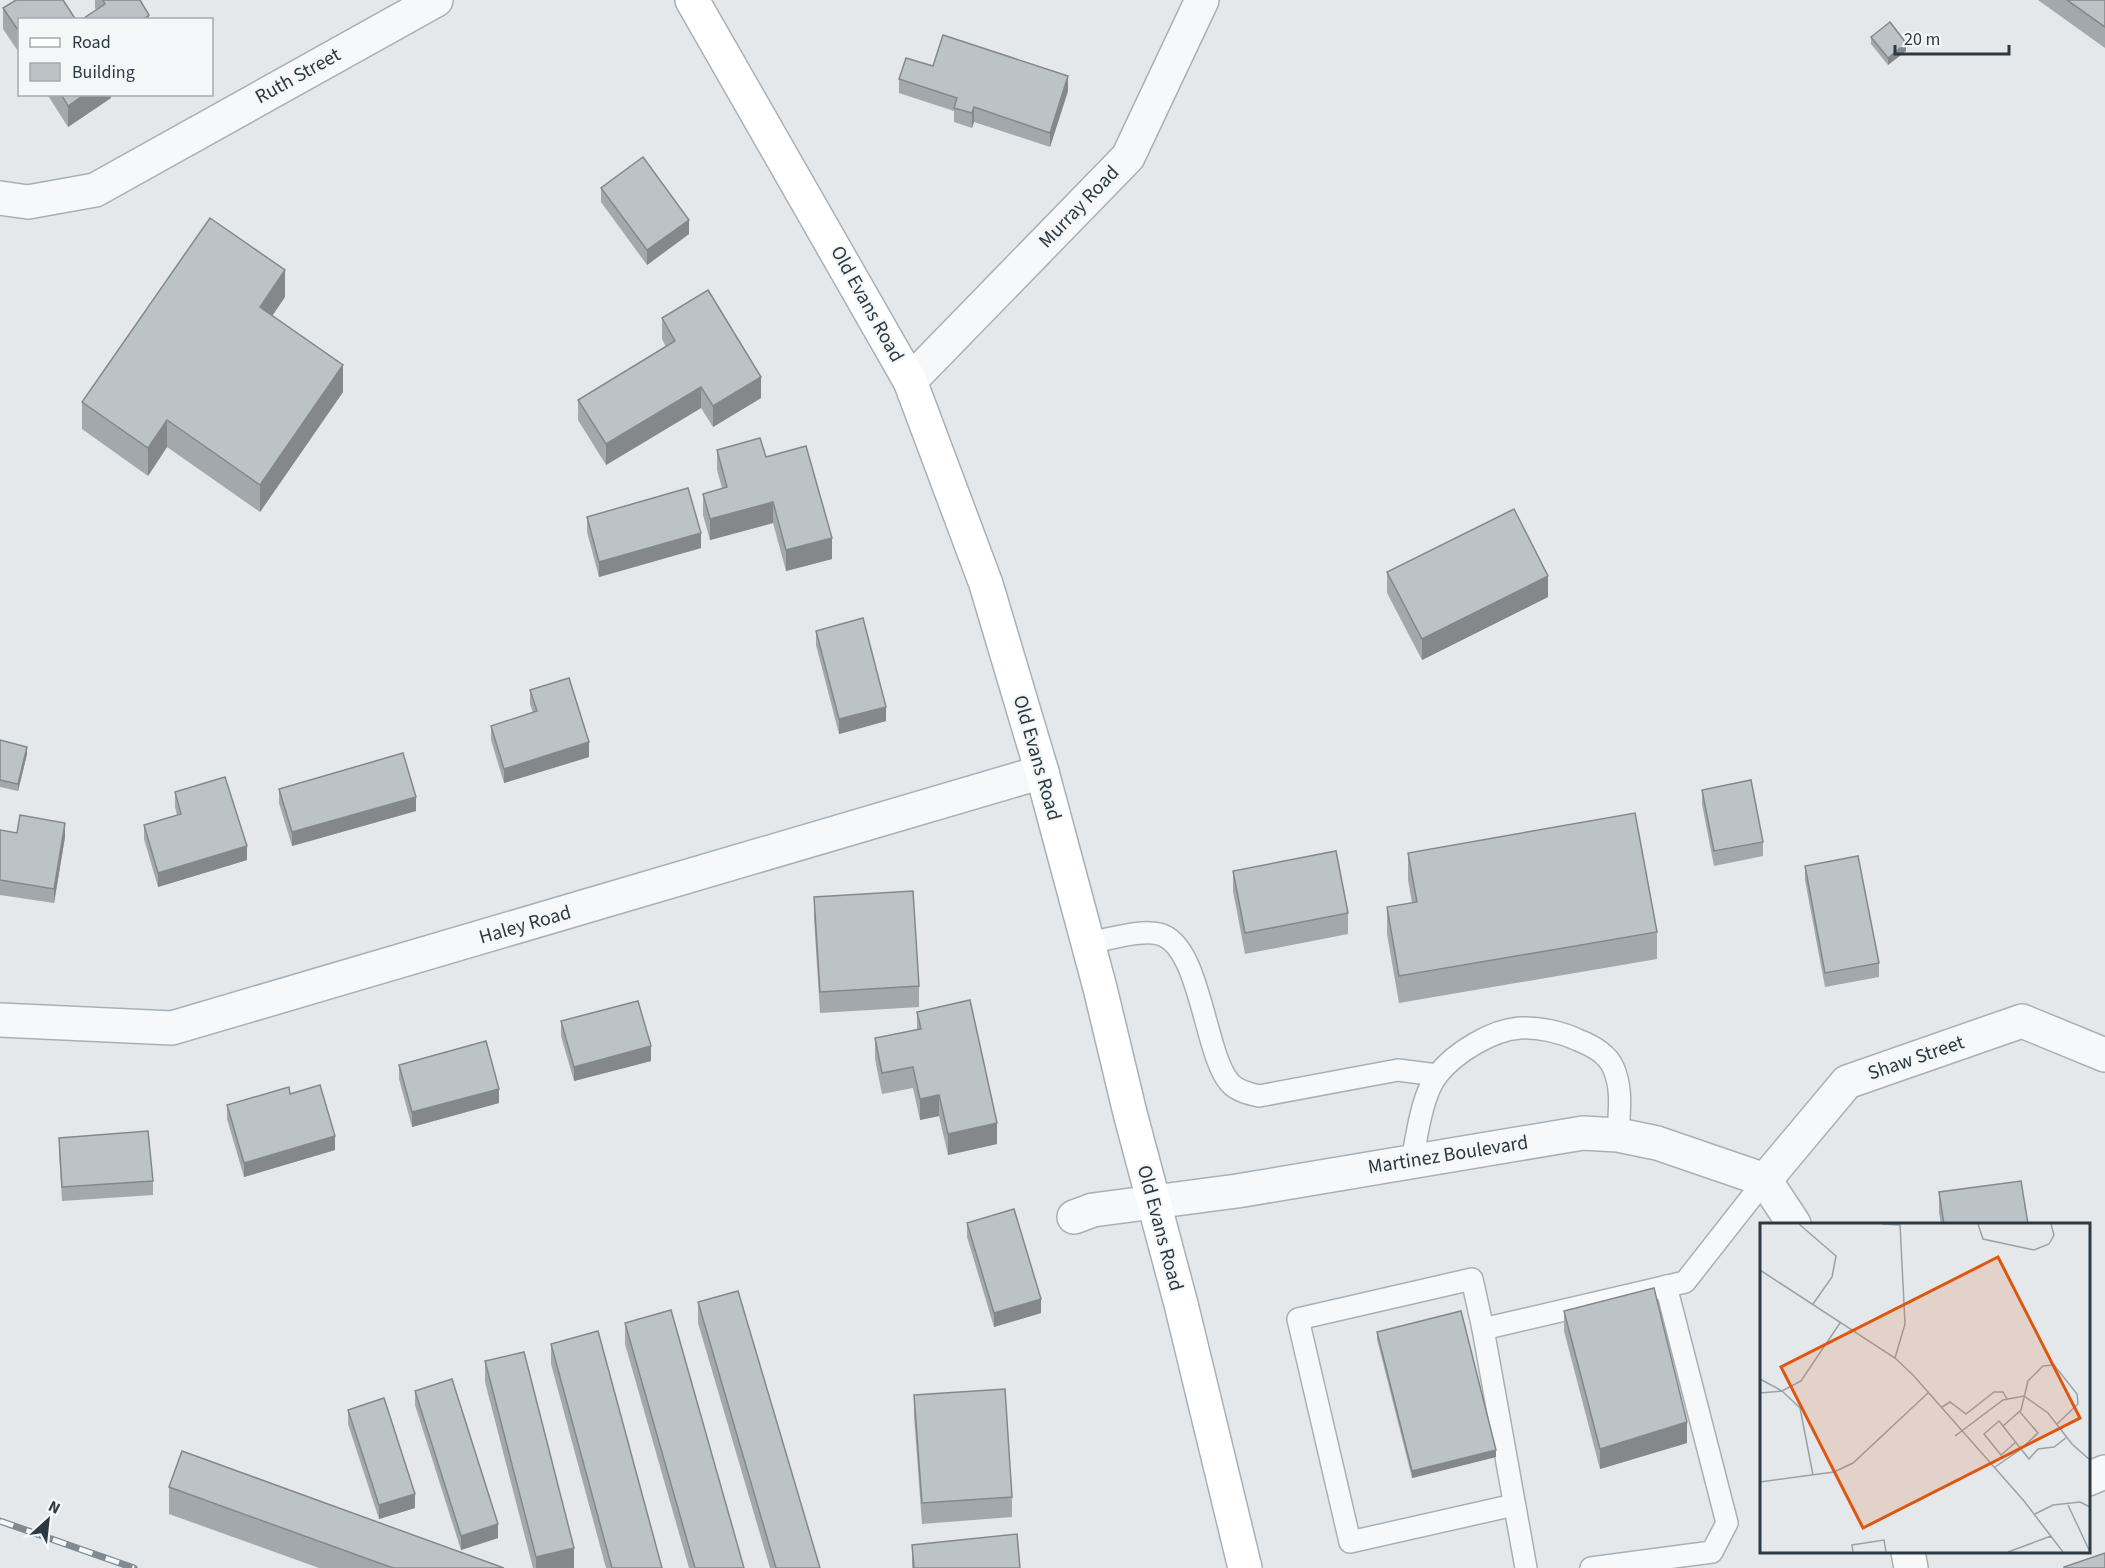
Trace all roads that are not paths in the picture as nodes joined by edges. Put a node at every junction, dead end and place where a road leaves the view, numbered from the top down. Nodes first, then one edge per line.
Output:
1 (436, 0) edge
2 (692, 0) edge
3 (1202, 0) edge
4 (0, 198) edge
5 (910, 381) junction
6 (1042, 772) junction
7 (1087, 943) junction
8 (0, 1020) edge
9 (2105, 1055) edge
10 (1437, 1075) junction
11 (1618, 1135) junction
12 (1412, 1161) junction
13 (1765, 1180) junction
14 (1154, 1202) junction
15 (1074, 1217) dead end
16 (1793, 1223) edge
17 (1666, 1286) junction
18 (1483, 1329) junction
19 (2105, 1472) edge
20 (2090, 1478) edge
21 (1514, 1505) junction
22 (1908, 1553) edge
23 (1245, 1568) edge
24 (1526, 1568) edge
25 (1591, 1568) edge
26 (1911, 1568) edge

1 - 4 street, Ruth Street
2 - 5 street, Old Evans Road
3 - 5 street, Murray Road
5 - 6 street, Old Evans Road
6 - 7 street, Old Evans Road
6 - 8 street, Haley Road
7 - 10 lane
7 - 14 street, Old Evans Road
9 - 13 street, Shaw Street
10 - 11 lane
10 - 12 lane
11 - 12 street, Martinez Boulevard
11 - 13 street, Martinez Boulevard
12 - 14 street, Martinez Boulevard
13 - 16 street
13 - 17 lane
14 - 15 street, Martinez Boulevard
14 - 23 street, Old Evans Road
17 - 18 lane
17 - 25 lane
18 - 21 lane
18 - 21 lane
19 - 20 street
21 - 24 lane
22 - 26 street

